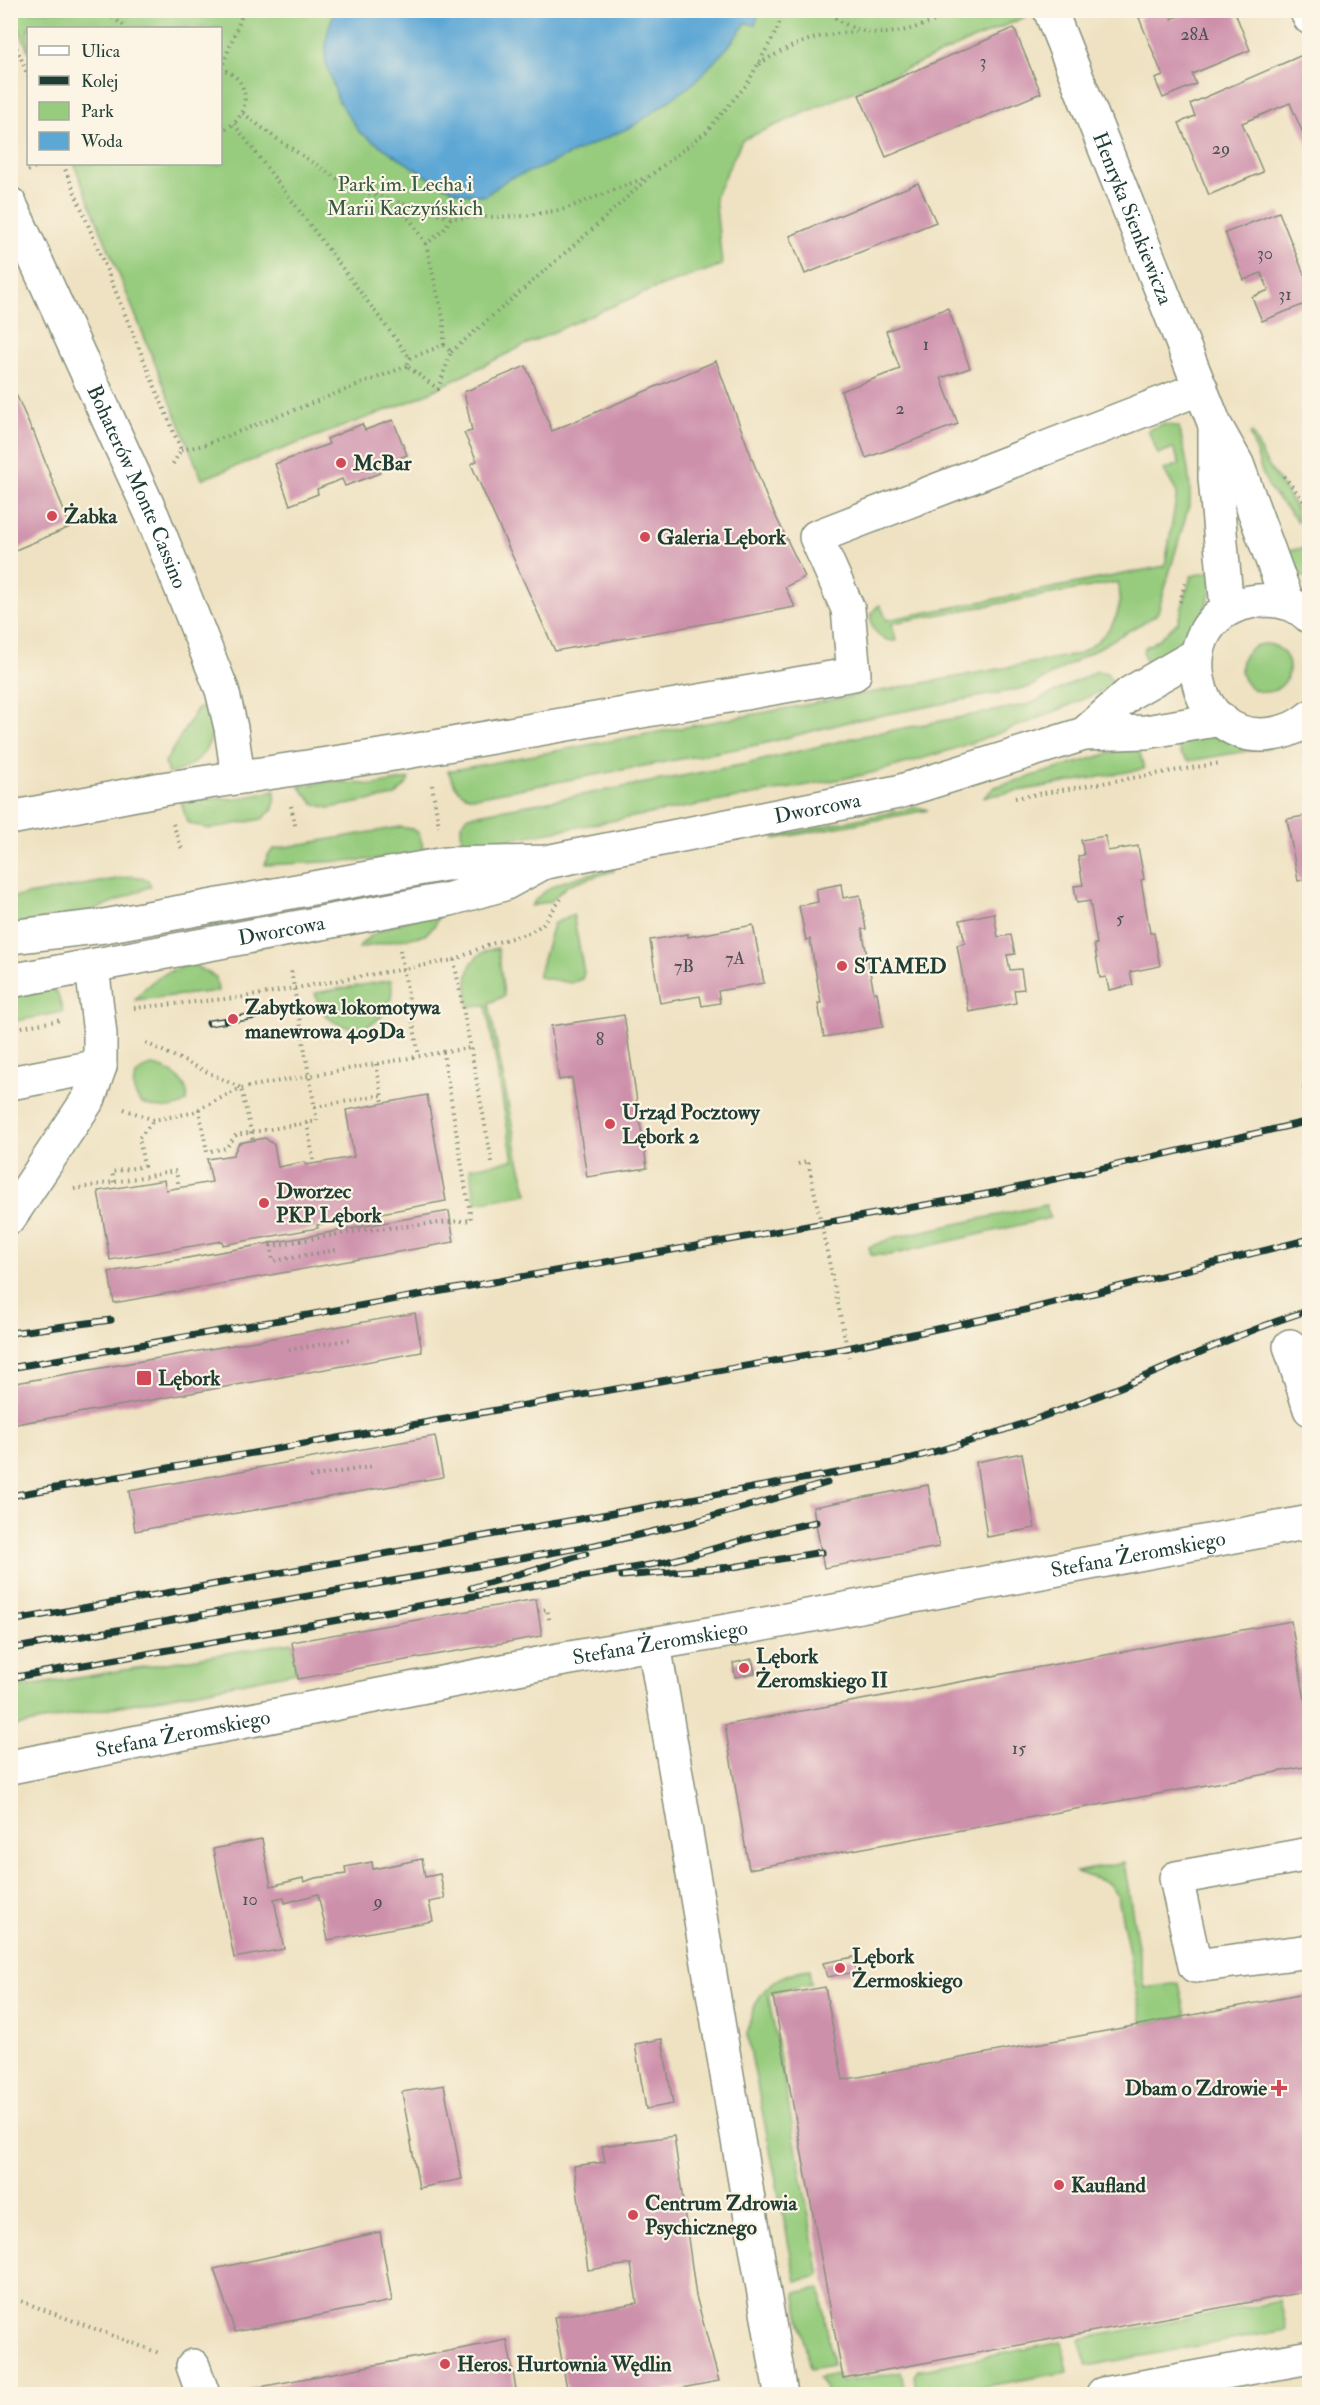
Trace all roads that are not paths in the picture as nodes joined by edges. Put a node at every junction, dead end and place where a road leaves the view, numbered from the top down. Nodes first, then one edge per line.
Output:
1 (1050, 10) edge
2 (1306, 10) edge
3 (1310, 18) edge
4 (10, 204) edge
5 (1201, 388) junction
6 (1215, 425) junction
7 (1227, 608) junction
8 (1302, 609) edge
9 (1196, 655) junction
10 (1310, 717) edge
11 (1221, 719) junction
12 (1084, 734) junction
13 (238, 777) junction
14 (10, 818) edge
15 (546, 862) junction
16 (10, 937) edge
17 (92, 966) junction
18 (10, 981) edge
19 (100, 1066) junction
20 (10, 1083) edge
21 (10, 1217) edge
22 (1290, 1346) dead end
23 (1310, 1409) edge
24 (1310, 1522) edge
25 (654, 1644) junction
26 (10, 1767) edge
27 (1310, 1854) edge
28 (1310, 1951) edge
29 (1310, 2357) edge
30 (782, 2394) edge
31 (1103, 2394) edge

1 - 5 street, Henryka Sienkiewicza
2 - 3 street
4 - 13 street, Bohaterów Monte Cassino
5 - 6 street, Henryka Sienkiewicza
5 - 13 street
6 - 7 street, Henryka Sienkiewicza
6 - 8 street, Henryka Sienkiewicza
7 - 8 street
7 - 9 street
9 - 11 street
9 - 12 street, Dworcowa
10 - 11 street
11 - 12 street, Dworcowa
12 - 15 street, Dworcowa
13 - 14 street
15 - 16 street, Dworcowa
15 - 17 street, Dworcowa
17 - 18 street, Dworcowa
17 - 19 street
19 - 20 street
19 - 21 street
22 - 23 street
24 - 25 street, Stefana Żeromskiego
25 - 26 street, Stefana Żeromskiego
25 - 30 street
27 - 28 street
29 - 31 street

